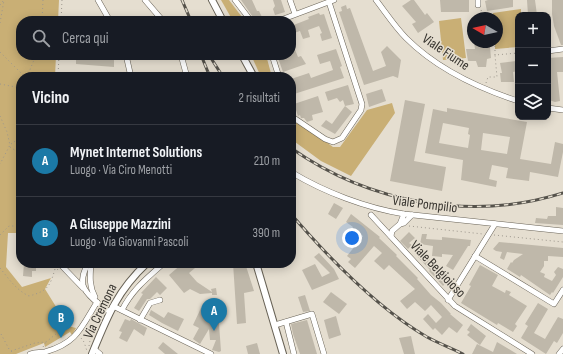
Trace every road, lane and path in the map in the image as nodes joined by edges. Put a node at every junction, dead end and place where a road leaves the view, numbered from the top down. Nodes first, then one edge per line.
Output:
1 (4, 0) edge
2 (43, 0) edge
3 (62, 0) edge
4 (98, 0) edge
5 (145, 0) edge
6 (212, 0) edge
7 (235, 0) edge
8 (290, 0) edge
9 (376, 0) edge
10 (332, 1) edge
11 (0, 5) edge
12 (295, 14) junction
13 (42, 16) edge
14 (61, 16) edge
15 (107, 16) edge
16 (159, 16) edge
17 (220, 16) edge
18 (247, 16) edge
19 (290, 16) edge
20 (0, 23) edge
21 (495, 48) edge
22 (563, 49) edge
23 (551, 50) edge
24 (0, 52) edge
25 (515, 53) edge
26 (496, 55) junction
27 (34, 60) edge
28 (59, 60) edge
29 (127, 60) edge
30 (182, 60) edge
31 (245, 60) edge
32 (274, 60) edge
33 (21, 72) edge
34 (28, 72) edge
35 (58, 72) edge
36 (130, 72) edge
37 (186, 72) edge
38 (251, 72) edge
39 (277, 72) edge
40 (482, 82) dead end
41 (486, 83) junction
42 (0, 84) edge
43 (491, 85) dead end
44 (16, 87) edge
45 (515, 100) edge
46 (551, 108) edge
47 (563, 110) edge
48 (0, 116) edge
49 (296, 119) edge
50 (16, 141) edge
51 (10, 145) junction
52 (16, 150) edge
53 (0, 164) edge
54 (296, 175) edge
55 (404, 214) junction
56 (412, 215) junction
57 (371, 216) dead end
58 (400, 224) junction
59 (495, 224) junction
60 (16, 226) edge
61 (563, 231) edge
62 (391, 233) junction
63 (0, 235) edge
64 (475, 256) junction
65 (0, 268) edge
66 (56, 268) edge
67 (63, 268) edge
68 (86, 268) edge
69 (91, 268) edge
70 (142, 268) edge
71 (158, 268) edge
72 (258, 268) edge
73 (563, 290) edge
74 (86, 292) junction
75 (160, 300) dead end
76 (448, 300) junction
77 (97, 302) junction
78 (112, 306) junction
79 (122, 310) junction
80 (110, 312) junction
81 (140, 320) junction
82 (90, 321) dead end
83 (286, 322) junction
84 (275, 325) junction
85 (68, 326) dead end
86 (78, 333) junction
87 (1, 334) dead end
88 (5, 342) junction
89 (46, 342) junction
90 (2, 344) dead end
91 (89, 344) dead end
92 (43, 346) dead end
93 (563, 350) edge
94 (11, 352) junction
95 (91, 352) edge
96 (42, 353) edge
97 (14, 354) edge
98 (30, 354) edge
99 (100, 354) edge
100 (211, 354) edge
101 (283, 354) edge
102 (294, 354) edge
103 (324, 354) edge
104 (532, 354) edge
105 (558, 354) edge

1 - 11 path
1 - 20 path
2 - 13 path
3 - 14 path
4 - 15 street
5 - 16 street
6 - 17 main road
7 - 18 street
8 - 12 street
9 - 45 street, Viale Fiume
10 - 12 street
10 - 49 street
12 - 19 street
21 - 26 path
22 - 23 street
24 - 33 path
25 - 26 path
26 - 41 path
27 - 34 path
28 - 35 path
29 - 36 street
30 - 37 street
31 - 38 main road
32 - 39 street
40 - 41 path
41 - 43 path
42 - 44 path
46 - 47 street
48 - 51 path
50 - 51 path
51 - 52 path
51 - 53 path
54 - 55 street, Viale Pompilio
55 - 56 street, Viale Pompilio
55 - 58 street, Viale Belgioioso
56 - 58 street, Viale Belgioioso
56 - 59 street, Viale Pompilio
57 - 62 street, Viale Belgioioso
58 - 62 street, Viale Belgioioso
59 - 61 street, Viale Pompilio
59 - 64 street
60 - 63 path
62 - 76 street, Viale Belgioioso
64 - 73 street
64 - 76 street
65 - 66 path
67 - 74 street
68 - 74 street
69 - 77 street
70 - 78 main road, Via Cremona
71 - 79 street
72 - 84 main road
74 - 77 street
75 - 81 street
76 - 104 street, Viale Belgioioso
77 - 80 street
77 - 86 street
78 - 79 street
78 - 80 main road, Via Cremona
79 - 81 street
80 - 95 main road, Via Cremona
81 - 100 street
82 - 91 path
83 - 84 street
83 - 102 street
83 - 103 street
84 - 101 main road
85 - 89 path
86 - 95 path
86 - 96 street
87 - 88 path
88 - 90 path
88 - 94 path
89 - 92 path
89 - 94 path
93 - 105 street
94 - 97 path
95 - 99 street
96 - 98 street

